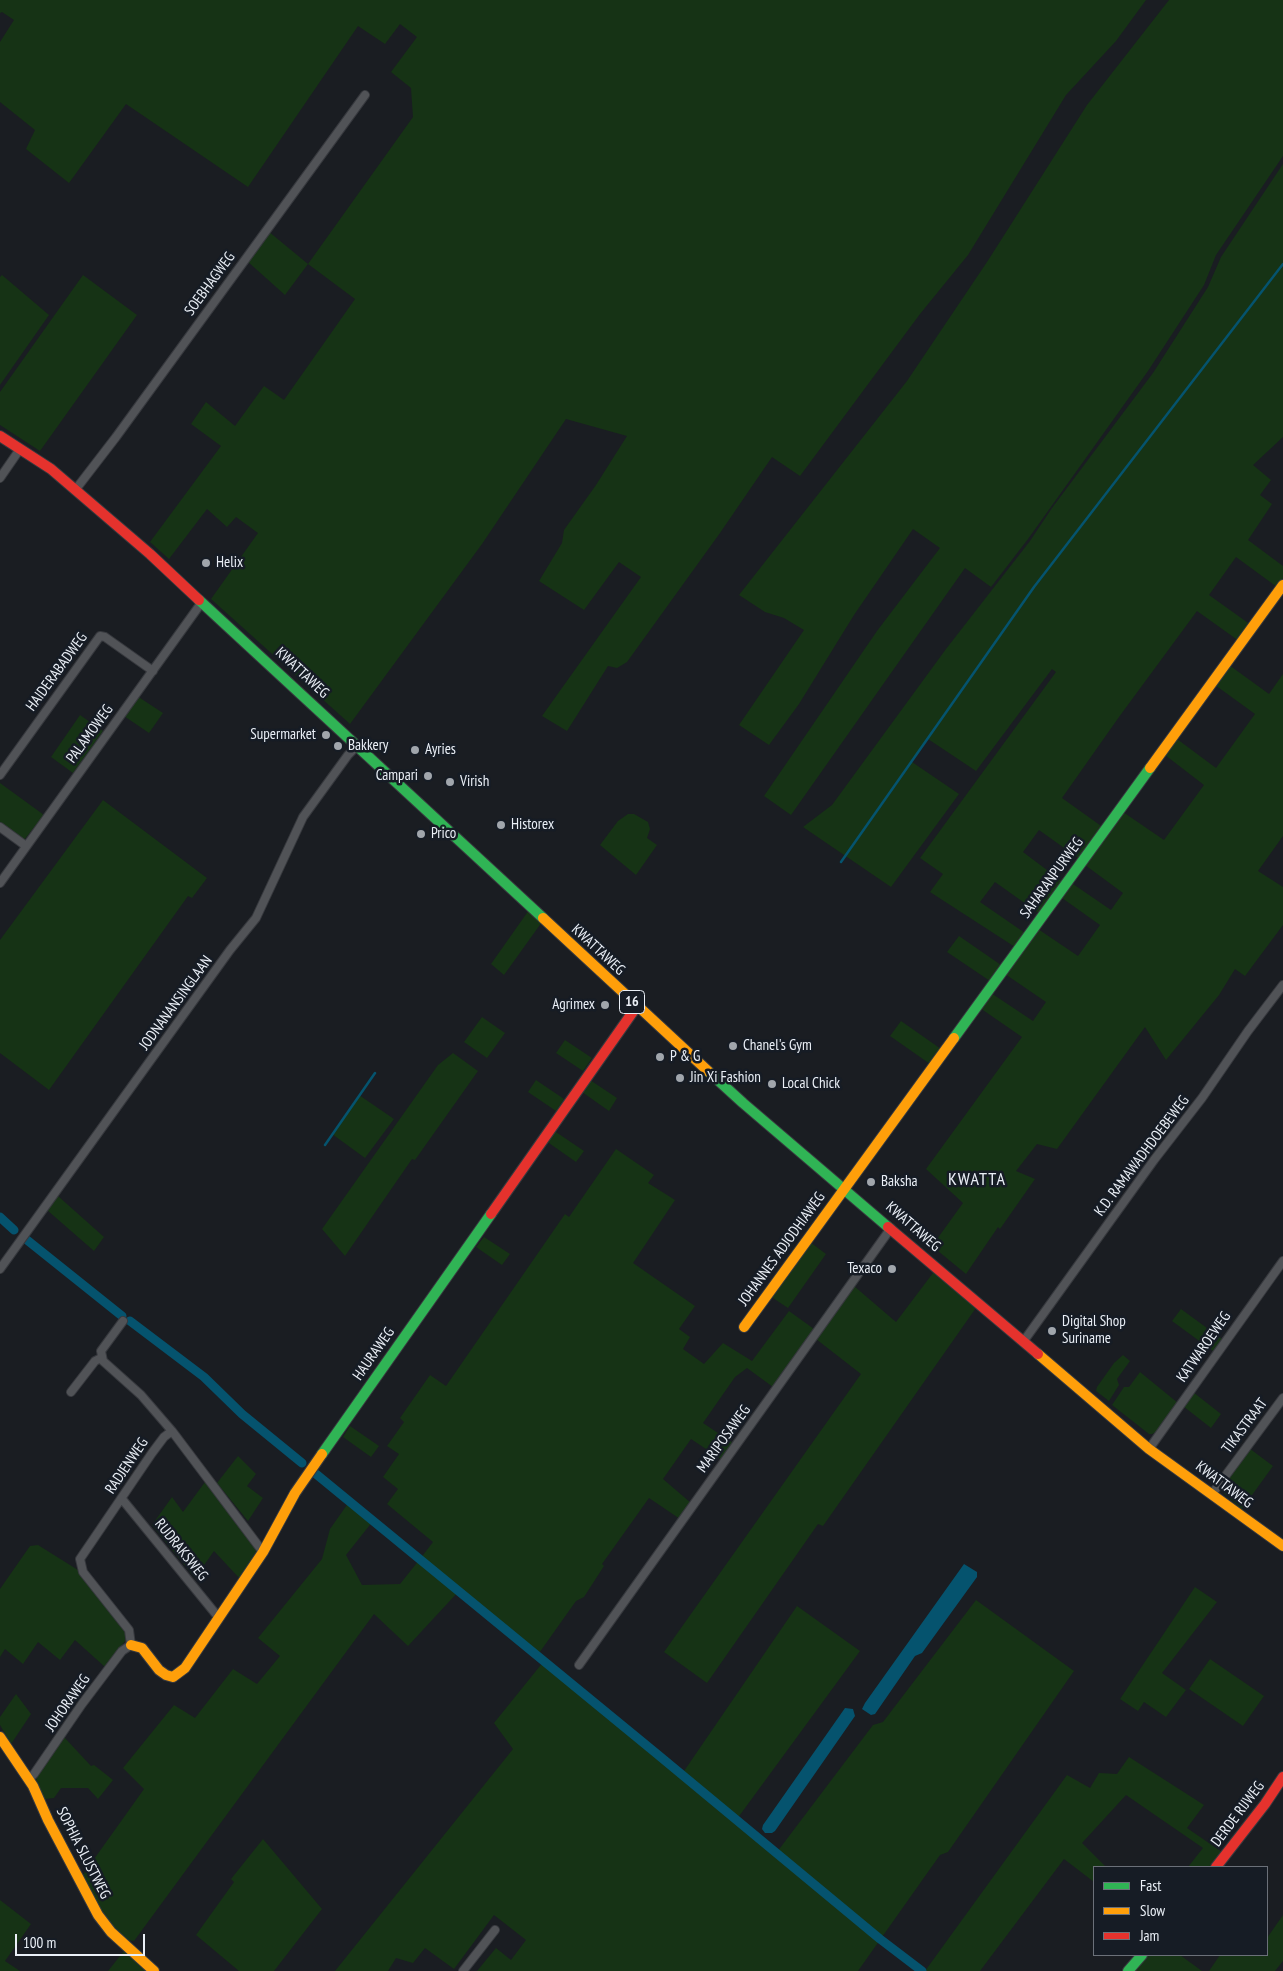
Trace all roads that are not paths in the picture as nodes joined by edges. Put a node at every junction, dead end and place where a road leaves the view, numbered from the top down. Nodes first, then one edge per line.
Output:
1 (365, 95) dead end
2 (0, 436) edge
3 (20, 448) junction
4 (0, 478) edge
5 (76, 489) junction
6 (1283, 585) edge
7 (202, 602) junction
8 (153, 670) junction
9 (358, 746) junction
10 (0, 775) edge
11 (0, 827) edge
12 (26, 846) junction
13 (0, 883) edge
14 (1283, 986) edge
15 (637, 1006) junction
16 (844, 1189) junction
17 (891, 1228) junction
18 (1283, 1261) edge
19 (0, 1268) edge
20 (123, 1322) dead end
21 (744, 1326) dead end
22 (1023, 1342) junction
23 (102, 1358) junction
24 (71, 1392) dead end
25 (1283, 1398) edge
26 (172, 1431) junction
27 (1149, 1449) junction
28 (1212, 1494) junction
29 (122, 1499) junction
30 (1283, 1546) edge
31 (263, 1552) junction
32 (219, 1618) junction
33 (131, 1645) junction
34 (579, 1665) dead end
35 (0, 1737) edge
36 (1283, 1777) edge
37 (29, 1779) junction
38 (1217, 1866) edge
39 (495, 1930) dead end
40 (1141, 1956) edge
41 (154, 1971) edge
42 (463, 1971) edge
43 (1128, 1971) edge

1 - 5 street, SOEBHAGWEG
2 - 3 street, KWATTAWEG / 16
3 - 4 street
3 - 5 street, KWATTAWEG / 16
5 - 7 street, KWATTAWEG / 16
6 - 16 street, SAHARANPURWEG
7 - 8 street, PALAMOWEG
7 - 9 street, KWATTAWEG / 16
8 - 10 street, HAIDERABADWEG
8 - 12 street, PALAMOWEG
9 - 15 street, KWATTAWEG / 16
9 - 19 street, JODNANANSINGLAAN
11 - 12 street
12 - 13 street, PALAMOWEG
14 - 22 street, K.D. RAMAWADHDOEBEWEG
15 - 16 street, KWATTAWEG / 16
15 - 31 street, HAURAWEG
16 - 17 street, KWATTAWEG / 16
16 - 21 street, JOHANNES ADJODHIAWEG
17 - 22 street, KWATTAWEG / 16
17 - 34 street, MARIPOSAWEG
18 - 27 street, KATWAROEWEG
20 - 23 street
22 - 27 street, KWATTAWEG / 16
23 - 24 street
23 - 26 street
25 - 28 street, TIKASTRAAT
26 - 29 street, RADJENWEG
26 - 31 street
27 - 28 street, KWATTAWEG / 16
28 - 30 street, KWATTAWEG / 16
29 - 32 street, RUDRAKSWEG
29 - 33 street, RADJENWEG
31 - 32 street, HAURAWEG
32 - 33 street, HAURAWEG
33 - 37 street, JOHORAWEG
35 - 37 street, SOPHIA SLUSTWEG
36 - 38 street, DERDE RIJWEG
37 - 41 street, SOPHIA SLUSTWEG
39 - 42 street
40 - 43 street

